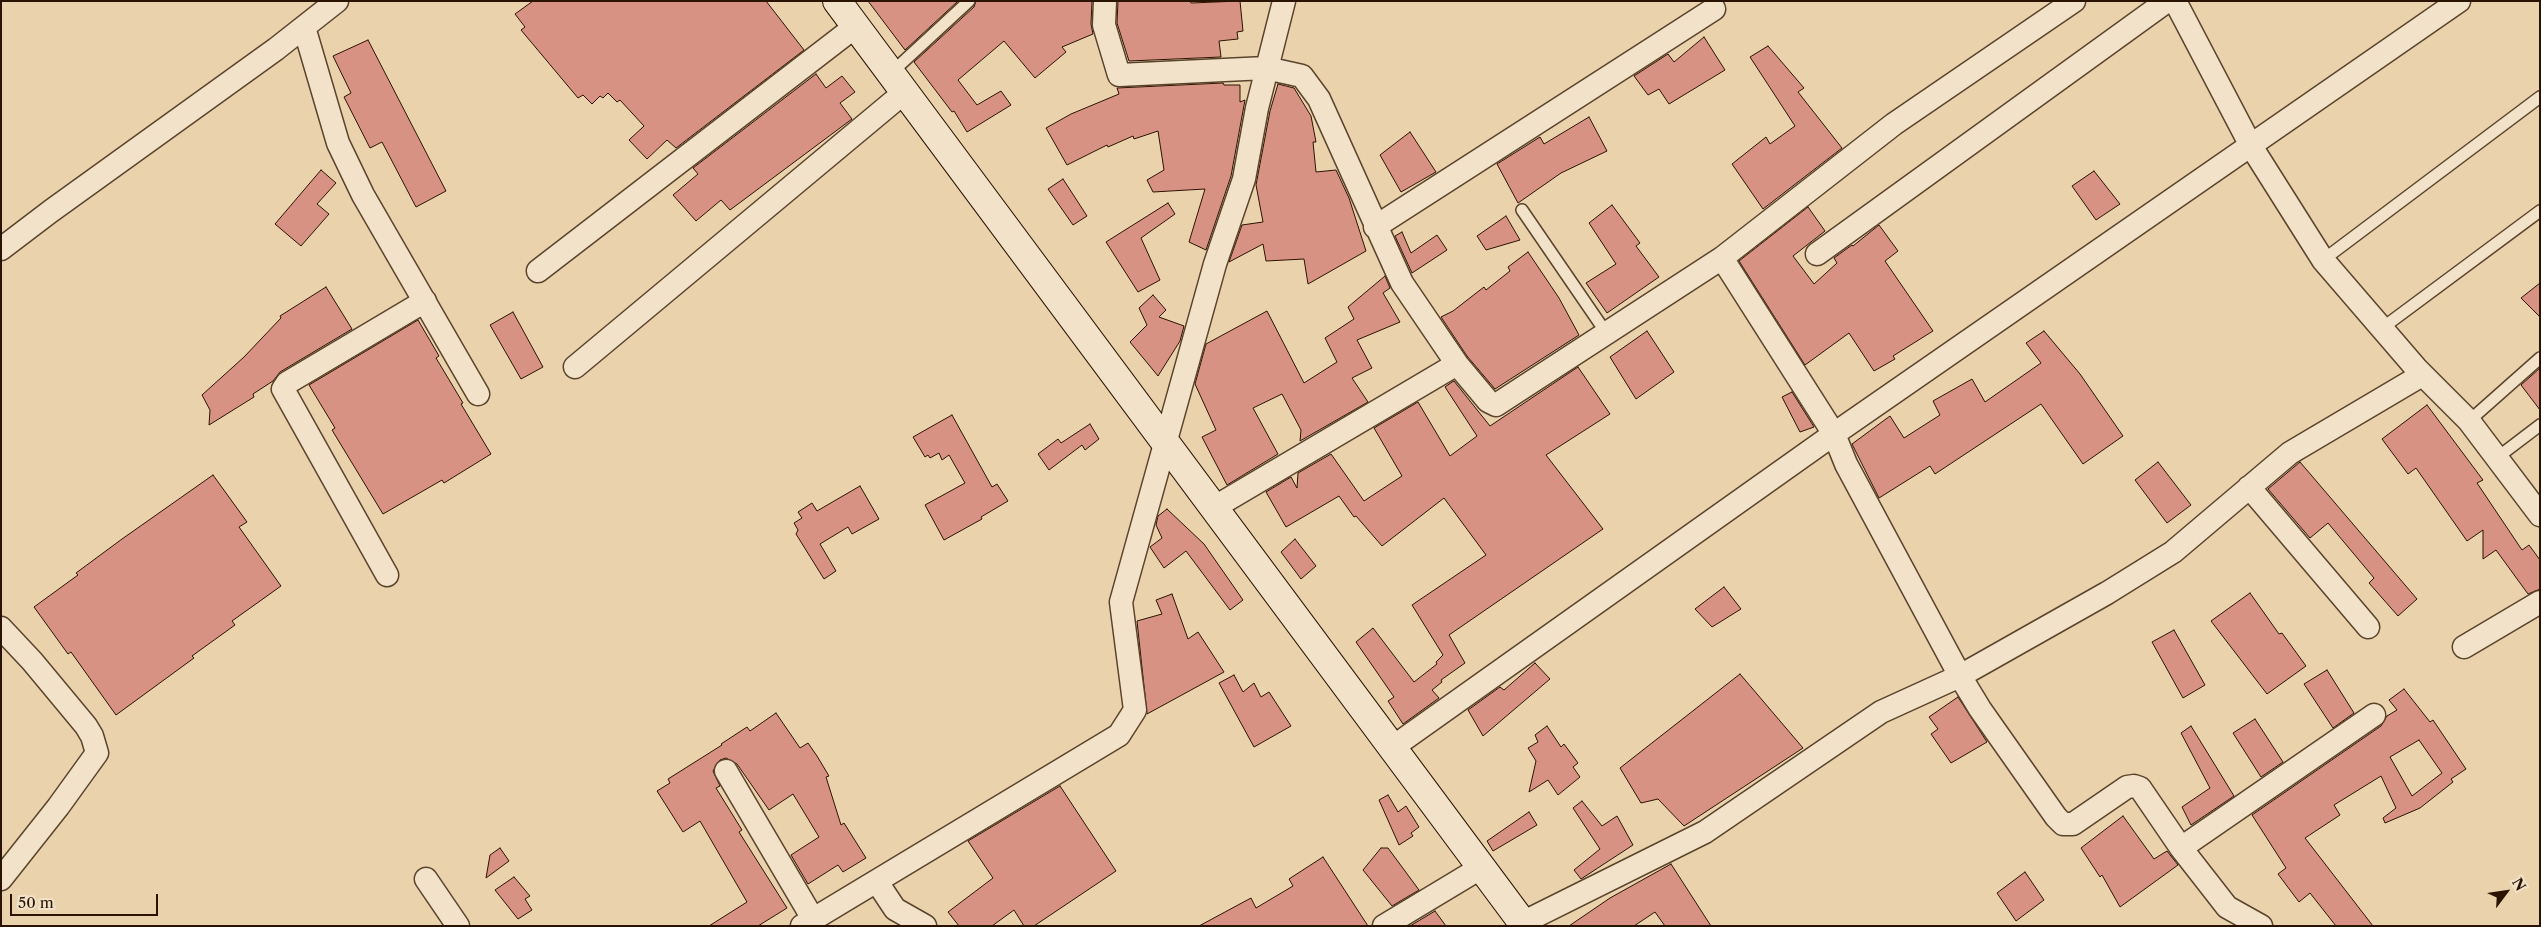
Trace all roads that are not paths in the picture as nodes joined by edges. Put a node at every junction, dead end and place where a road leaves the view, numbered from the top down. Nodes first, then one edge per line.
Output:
1 (337, 1) edge
2 (838, 1) edge
3 (968, 1) edge
4 (1105, 1) edge
5 (1284, 1) edge
6 (2074, 1) edge
7 (2166, 1) edge
8 (2175, 1) edge
9 (2459, 1) edge
10 (1714, 9) dead end
11 (856, 26) junction
12 (304, 27) junction
13 (1266, 68) junction
14 (898, 82) junction
15 (2540, 97) edge
16 (2251, 146) junction
17 (1522, 210) dead end
18 (2540, 211) edge
19 (1375, 227) junction
20 (1, 249) edge
21 (1817, 254) dead end
22 (1722, 258) junction
23 (2323, 260) junction
24 (538, 271) dead end
25 (425, 301) junction
26 (2381, 329) junction
27 (1607, 334) junction
28 (2540, 358) edge
29 (1457, 364) junction
30 (575, 367) dead end
31 (2422, 375) junction
32 (478, 394) dead end
33 (2469, 421) junction
34 (2540, 425) edge
35 (1834, 434) junction
36 (1165, 439) junction
37 (2498, 457) junction
38 (2249, 487) junction
39 (1215, 507) junction
40 (2540, 515) edge
41 (387, 575) dead end
42 (2540, 602) edge
43 (2368, 627) dead end
44 (1, 628) edge
45 (2464, 647) dead end
46 (1960, 676) junction
47 (2374, 715) dead end
48 (1393, 747) junction
49 (726, 770) dead end
50 (2181, 848) junction
51 (1482, 867) junction
52 (1, 879) edge
53 (426, 879) dead end
54 (877, 882) junction
55 (808, 922) edge
56 (1523, 924) edge
57 (458, 926) edge
58 (925, 926) edge
59 (1384, 926) edge
60 (2262, 926) edge

1 - 12 street
2 - 11 main road
3 - 14 lane
4 - 13 street
5 - 13 street
6 - 22 street
7 - 21 street
8 - 16 street
9 - 16 street
10 - 19 street
11 - 14 main road
11 - 24 street
12 - 20 street
12 - 25 street
13 - 19 street
13 - 36 street
14 - 30 street
14 - 36 main road
15 - 23 lane
16 - 23 street
16 - 35 street
17 - 27 lane
18 - 26 lane
19 - 29 street
22 - 27 street
22 - 35 street
23 - 26 street
25 - 32 street
25 - 41 street
26 - 31 street
27 - 29 street
28 - 33 lane
29 - 39 street
31 - 33 street
31 - 38 street
33 - 37 street
34 - 37 lane
35 - 46 street
35 - 48 street
36 - 39 main road
36 - 54 street
37 - 40 street
38 - 43 street
38 - 46 street
39 - 48 main road
42 - 45 street
44 - 52 street
46 - 50 street
46 - 56 street
47 - 50 street
48 - 51 main road
49 - 55 street
50 - 60 street
51 - 56 main road
51 - 59 street
53 - 57 street
54 - 55 street
54 - 58 street

